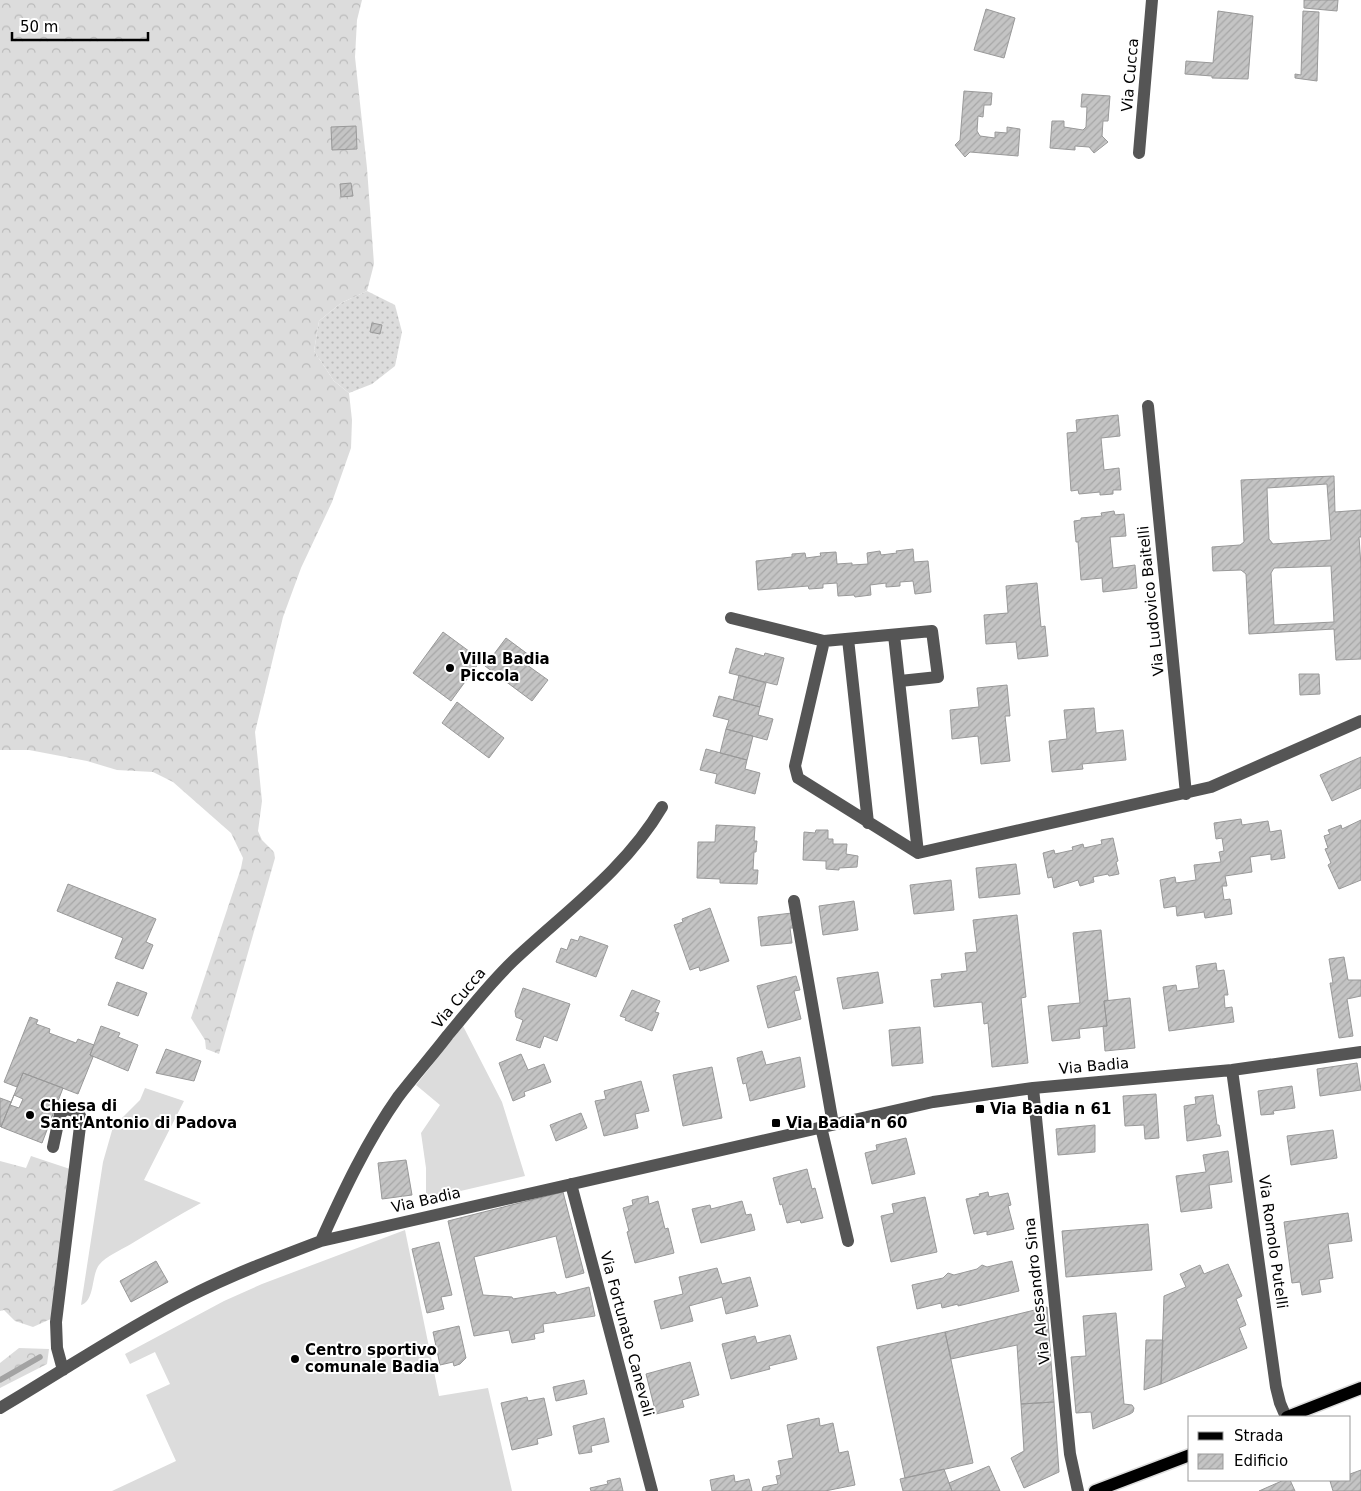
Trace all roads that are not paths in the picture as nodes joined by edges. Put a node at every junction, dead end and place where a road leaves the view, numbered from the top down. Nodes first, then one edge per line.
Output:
1 (1152, 0) edge
2 (1140, 153) dead end
3 (1148, 406) dead end
4 (730, 618) dead end
5 (894, 634) junction
6 (848, 640) junction
7 (824, 641) junction
8 (900, 681) junction
9 (1361, 721) edge
10 (1186, 794) junction
11 (662, 807) dead end
12 (868, 823) junction
13 (918, 853) junction
14 (794, 901) dead end
15 (1361, 1052) edge
16 (1232, 1070) junction
17 (1034, 1088) junction
18 (827, 1125) junction
19 (53, 1147) dead end
20 (571, 1184) junction
21 (322, 1240) junction
22 (848, 1240) dead end
23 (63, 1370) junction
24 (1361, 1388) edge
25 (0, 1408) edge
26 (1286, 1416) edge
27 (1289, 1416) edge
28 (1188, 1456) edge
29 (652, 1491) edge
30 (1078, 1491) edge
31 (1095, 1491) edge

1 - 2 street, Via Cucca
3 - 10 street, Via Ludovico Baitelli
4 - 7 street
5 - 6 street
5 - 8 street
5 - 8 street
6 - 7 street
6 - 12 street
7 - 12 street
8 - 13 street
9 - 10 street
10 - 13 street
11 - 21 street, Via Cucca
12 - 13 street
14 - 18 street
15 - 16 street, Via Badia
16 - 17 street, Via Badia
16 - 26 street, Via Romolo Putelli
17 - 18 street, Via Badia
17 - 30 street, Via Alessandro Sina
18 - 20 street, Via Badia
18 - 22 street
19 - 23 street
20 - 21 street, Via Badia
20 - 29 street, Via Fortunato Canevali
21 - 23 street, Via Badia
23 - 25 street, Via Badia
24 - 27 main road
28 - 31 main road

